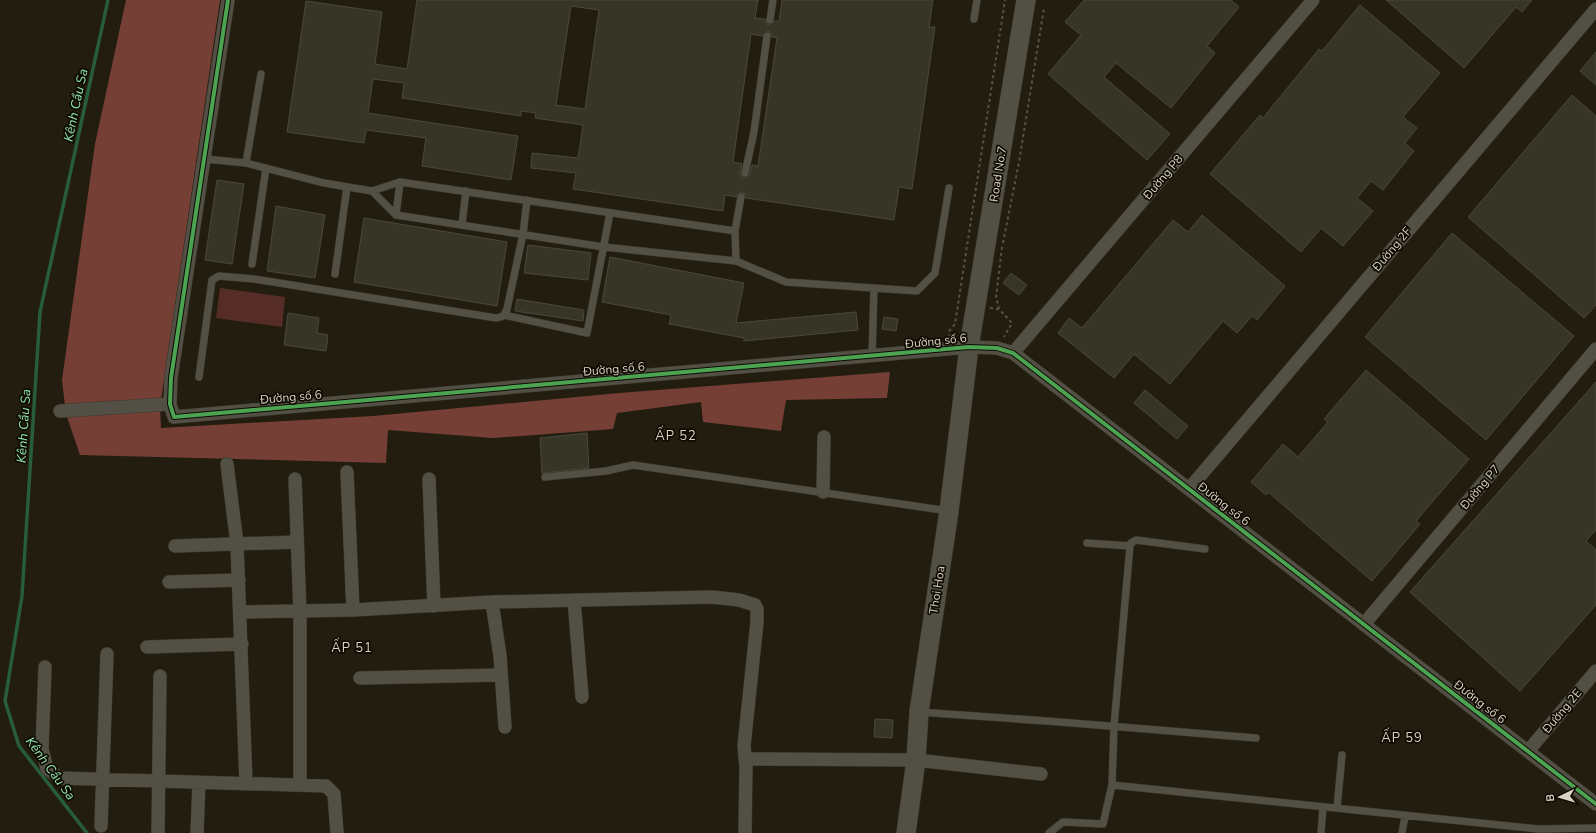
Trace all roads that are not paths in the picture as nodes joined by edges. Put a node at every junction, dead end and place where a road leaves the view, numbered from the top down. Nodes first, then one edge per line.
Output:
1 (228, 0) edge
2 (773, 0) edge
3 (977, 0) edge
4 (1026, 0) edge
5 (1313, 0) edge
6 (1596, 9) edge
7 (974, 19) dead end
8 (770, 20) dead end
9 (767, 36) dead end
10 (261, 74) dead end
11 (205, 159) junction
12 (246, 163) junction
13 (266, 168) junction
14 (745, 173) dead end
15 (400, 182) junction
16 (347, 186) junction
17 (950, 188) dead end
18 (372, 191) junction
19 (466, 191) junction
20 (741, 197) dead end
21 (527, 200) junction
22 (610, 213) junction
23 (396, 215) junction
24 (462, 224) junction
25 (735, 231) junction
26 (523, 234) junction
27 (604, 247) junction
28 (736, 261) junction
29 (252, 264) dead end
30 (335, 274) dead end
31 (874, 288) junction
32 (504, 315) junction
33 (969, 347) junction
34 (1596, 349) edge
35 (1013, 353) junction
36 (872, 357) junction
37 (198, 377) dead end
38 (170, 404) junction
39 (60, 411) dead end
40 (824, 437) dead end
41 (227, 464) dead end
42 (347, 472) dead end
43 (545, 477) dead end
44 (295, 479) dead end
45 (429, 479) dead end
46 (1189, 489) junction
47 (823, 492) junction
48 (949, 510) junction
49 (297, 542) junction
50 (1087, 543) dead end
51 (237, 544) junction
52 (175, 546) dead end
53 (1130, 546) junction
54 (1205, 549) dead end
55 (239, 580) junction
56 (169, 582) dead end
57 (574, 600) junction
58 (492, 602) junction
59 (434, 606) junction
60 (353, 610) junction
61 (240, 612) junction
62 (300, 612) junction
63 (1364, 624) junction
64 (242, 644) junction
65 (147, 647) dead end
66 (107, 654) dead end
67 (45, 667) dead end
68 (1596, 671) edge
69 (501, 675) junction
70 (160, 676) dead end
71 (360, 678) dead end
72 (582, 697) dead end
73 (919, 712) junction
74 (1114, 726) junction
75 (504, 727) dead end
76 (1256, 738) dead end
77 (1528, 751) junction
78 (1342, 755) dead end
79 (745, 759) junction
80 (916, 760) junction
81 (1041, 774) dead end
82 (102, 780) junction
83 (158, 781) junction
84 (199, 782) junction
85 (246, 783) junction
86 (300, 784) junction
87 (1112, 785) junction
88 (1596, 804) edge
89 (1323, 807) junction
90 (1337, 808) junction
91 (1405, 816) junction
92 (101, 826) dead end
93 (1596, 828) edge
94 (158, 833) edge
95 (197, 833) edge
96 (337, 833) edge
97 (744, 833) edge
98 (906, 833) edge
99 (1049, 833) edge
100 (1321, 833) edge
101 (1402, 833) edge

1 - 11 street
2 - 8 lane
3 - 7 lane
4 - 33 street, Road No.7
5 - 35 street, Đường P8
6 - 46 street, Đường 2F
9 - 14 lane
10 - 12 lane
11 - 12 lane
11 - 38 street
12 - 13 lane
13 - 16 lane
13 - 29 lane
15 - 18 lane
15 - 19 lane
15 - 23 lane
16 - 18 lane
16 - 30 lane
17 - 31 lane
18 - 23 lane
19 - 21 lane
19 - 24 lane
20 - 25 lane
21 - 22 lane
21 - 26 lane
22 - 25 lane
22 - 27 lane
23 - 24 lane
24 - 26 lane
25 - 28 lane
26 - 27 lane
26 - 32 lane
27 - 28 lane
27 - 32 lane
28 - 31 lane
31 - 36 lane
32 - 37 lane
33 - 35 street, Đường số 6
33 - 36 street, Đường số 6
33 - 48 street, Thoi Hoa
34 - 63 street, Đường P7
35 - 46 street, Đường số 6
36 - 38 street, Đường số 6
38 - 39 street
40 - 47 street
41 - 51 street
42 - 60 street
43 - 47 lane
44 - 49 street
45 - 59 street
46 - 63 street, Đường số 6
47 - 48 lane
48 - 73 street, Thoi Hoa
49 - 51 street
49 - 62 street
50 - 53 lane
51 - 52 street
51 - 55 street
53 - 54 lane
53 - 74 lane
55 - 56 street
55 - 61 street
57 - 58 street
57 - 72 street
57 - 79 street
58 - 59 street
58 - 69 street
59 - 60 street
60 - 62 street
61 - 62 street
61 - 64 street
62 - 86 street
63 - 77 street, Đường số 6
64 - 65 street
64 - 85 street
66 - 82 street
67 - 82 street
68 - 77 street, Đường 2E
69 - 71 street
69 - 75 street
70 - 83 street
73 - 74 lane
73 - 80 street, Thoi Hoa
74 - 76 lane
74 - 87 lane
77 - 88 street, Đường số 6
78 - 90 lane
79 - 80 street
79 - 97 street
80 - 81 street
80 - 98 street, Thoi Hoa
82 - 83 street
82 - 92 street
83 - 84 street
83 - 94 street
84 - 85 street
84 - 95 street
85 - 86 street
86 - 96 street
87 - 89 lane
87 - 99 lane
89 - 90 lane
89 - 100 lane
90 - 91 lane
91 - 93 lane
91 - 101 lane

